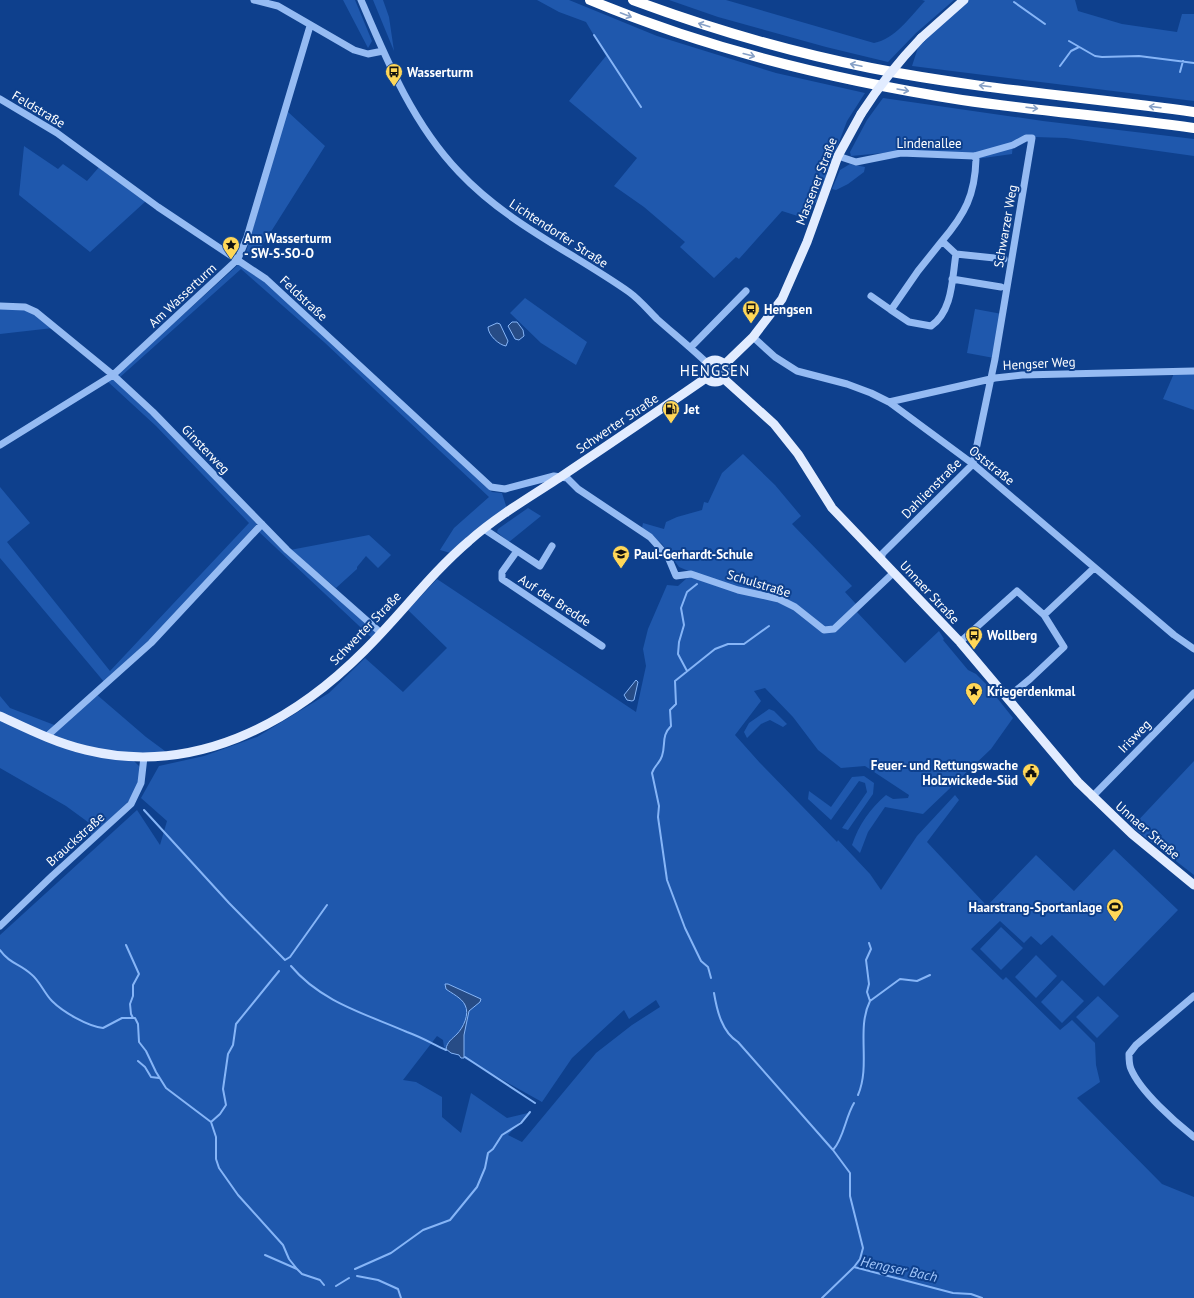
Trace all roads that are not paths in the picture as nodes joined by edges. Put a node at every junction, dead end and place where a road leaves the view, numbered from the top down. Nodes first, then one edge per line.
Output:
1 (254, 0) edge
2 (361, 0) edge
3 (590, 0) edge
4 (633, 0) edge
5 (964, 0) edge
6 (277, 3) edge
7 (310, 26) junction
8 (383, 51) junction
9 (0, 99) edge
10 (1194, 112) edge
11 (1194, 128) edge
12 (838, 156) junction
13 (974, 156) junction
14 (942, 241) junction
15 (956, 254) junction
16 (238, 259) junction
17 (1004, 259) dead end
18 (952, 279) junction
19 (1001, 287) dead end
20 (746, 291) dead end
21 (871, 296) dead end
22 (0, 306) edge
23 (891, 310) junction
24 (753, 337) junction
25 (691, 347) junction
26 (707, 363) junction
27 (724, 365) junction
28 (1194, 371) edge
29 (113, 375) junction
30 (706, 378) junction
31 (723, 378) junction
32 (990, 379) junction
33 (889, 402) junction
34 (0, 445) edge
35 (973, 464) junction
36 (562, 476) junction
37 (262, 524) junction
38 (484, 528) junction
39 (552, 546) dead end
40 (517, 551) junction
41 (881, 558) junction
42 (1094, 568) junction
43 (890, 576) dead end
44 (1044, 615) junction
45 (381, 633) junction
46 (960, 642) junction
47 (602, 646) dead end
48 (1194, 649) edge
49 (1194, 692) edge
50 (1007, 698) junction
51 (0, 716) edge
52 (46, 737) junction
53 (144, 757) junction
54 (1092, 797) junction
55 (1194, 885) edge
56 (0, 926) edge
57 (1194, 996) edge
58 (1194, 1137) edge

1 - 6 street
2 - 8 street, Lichtendorfer Straße
3 -> 11 highway
10 -> 4 highway
5 - 12 main road, Massener Straße, bridge
6 - 7 street
7 - 8 street
7 - 16 street, Am Wasserturm
8 - 25 street, Lichtendorfer Straße
9 - 16 street, Feldstraße
12 - 13 street, Lindenallee
12 - 24 main road, Massener Straße
13 - 14 street
13 - 32 street, Schwarzer Weg
14 - 15 street
14 - 23 street
15 - 17 street
15 - 18 street
16 - 29 street, Am Wasserturm
16 - 36 street, Feldstraße
18 - 19 street
18 - 23 street
20 - 25 street
21 - 23 street
22 - 29 street, Ginsterweg
24 - 27 main road, Massener Straße
24 - 33 street, Oststraße
25 - 26 street, Lichtendorfer Straße
26 - 27 main road
26 - 30 main road
27 - 31 main road
28 - 32 street, Hengser Weg
29 - 34 street, Am Wasserturm
29 - 37 street, Ginsterweg
30 - 31 main road
30 - 36 main road, Schwerter Straße
31 - 41 main road, Unnaer Straße
32 - 33 street, Hengser Weg
32 - 35 street, Dahlienstraße
33 - 35 street, Oststraße
35 - 41 street, Dahlienstraße
35 - 42 street, Oststraße
36 - 38 main road, Schwerter Straße
36 - 43 street, Schulstraße
37 - 45 street, Ginsterweg
37 - 52 street
38 - 40 street
38 - 45 main road, Schwerter Straße
39 - 40 street
40 - 47 street, Auf der Bredde
41 - 46 main road, Unnaer Straße
42 - 44 street
42 - 48 street, Oststraße
44 - 46 street
44 - 50 street
45 - 53 main road, Schwerter Straße
46 - 50 main road, Unnaer Straße
49 - 54 street, Irisweg
50 - 54 main road, Unnaer Straße
51 - 52 main road, Schwerter Straße
52 - 53 main road, Schwerter Straße
53 - 56 street, Brauckstraße
54 - 55 main road, Unnaer Straße
57 - 58 street

